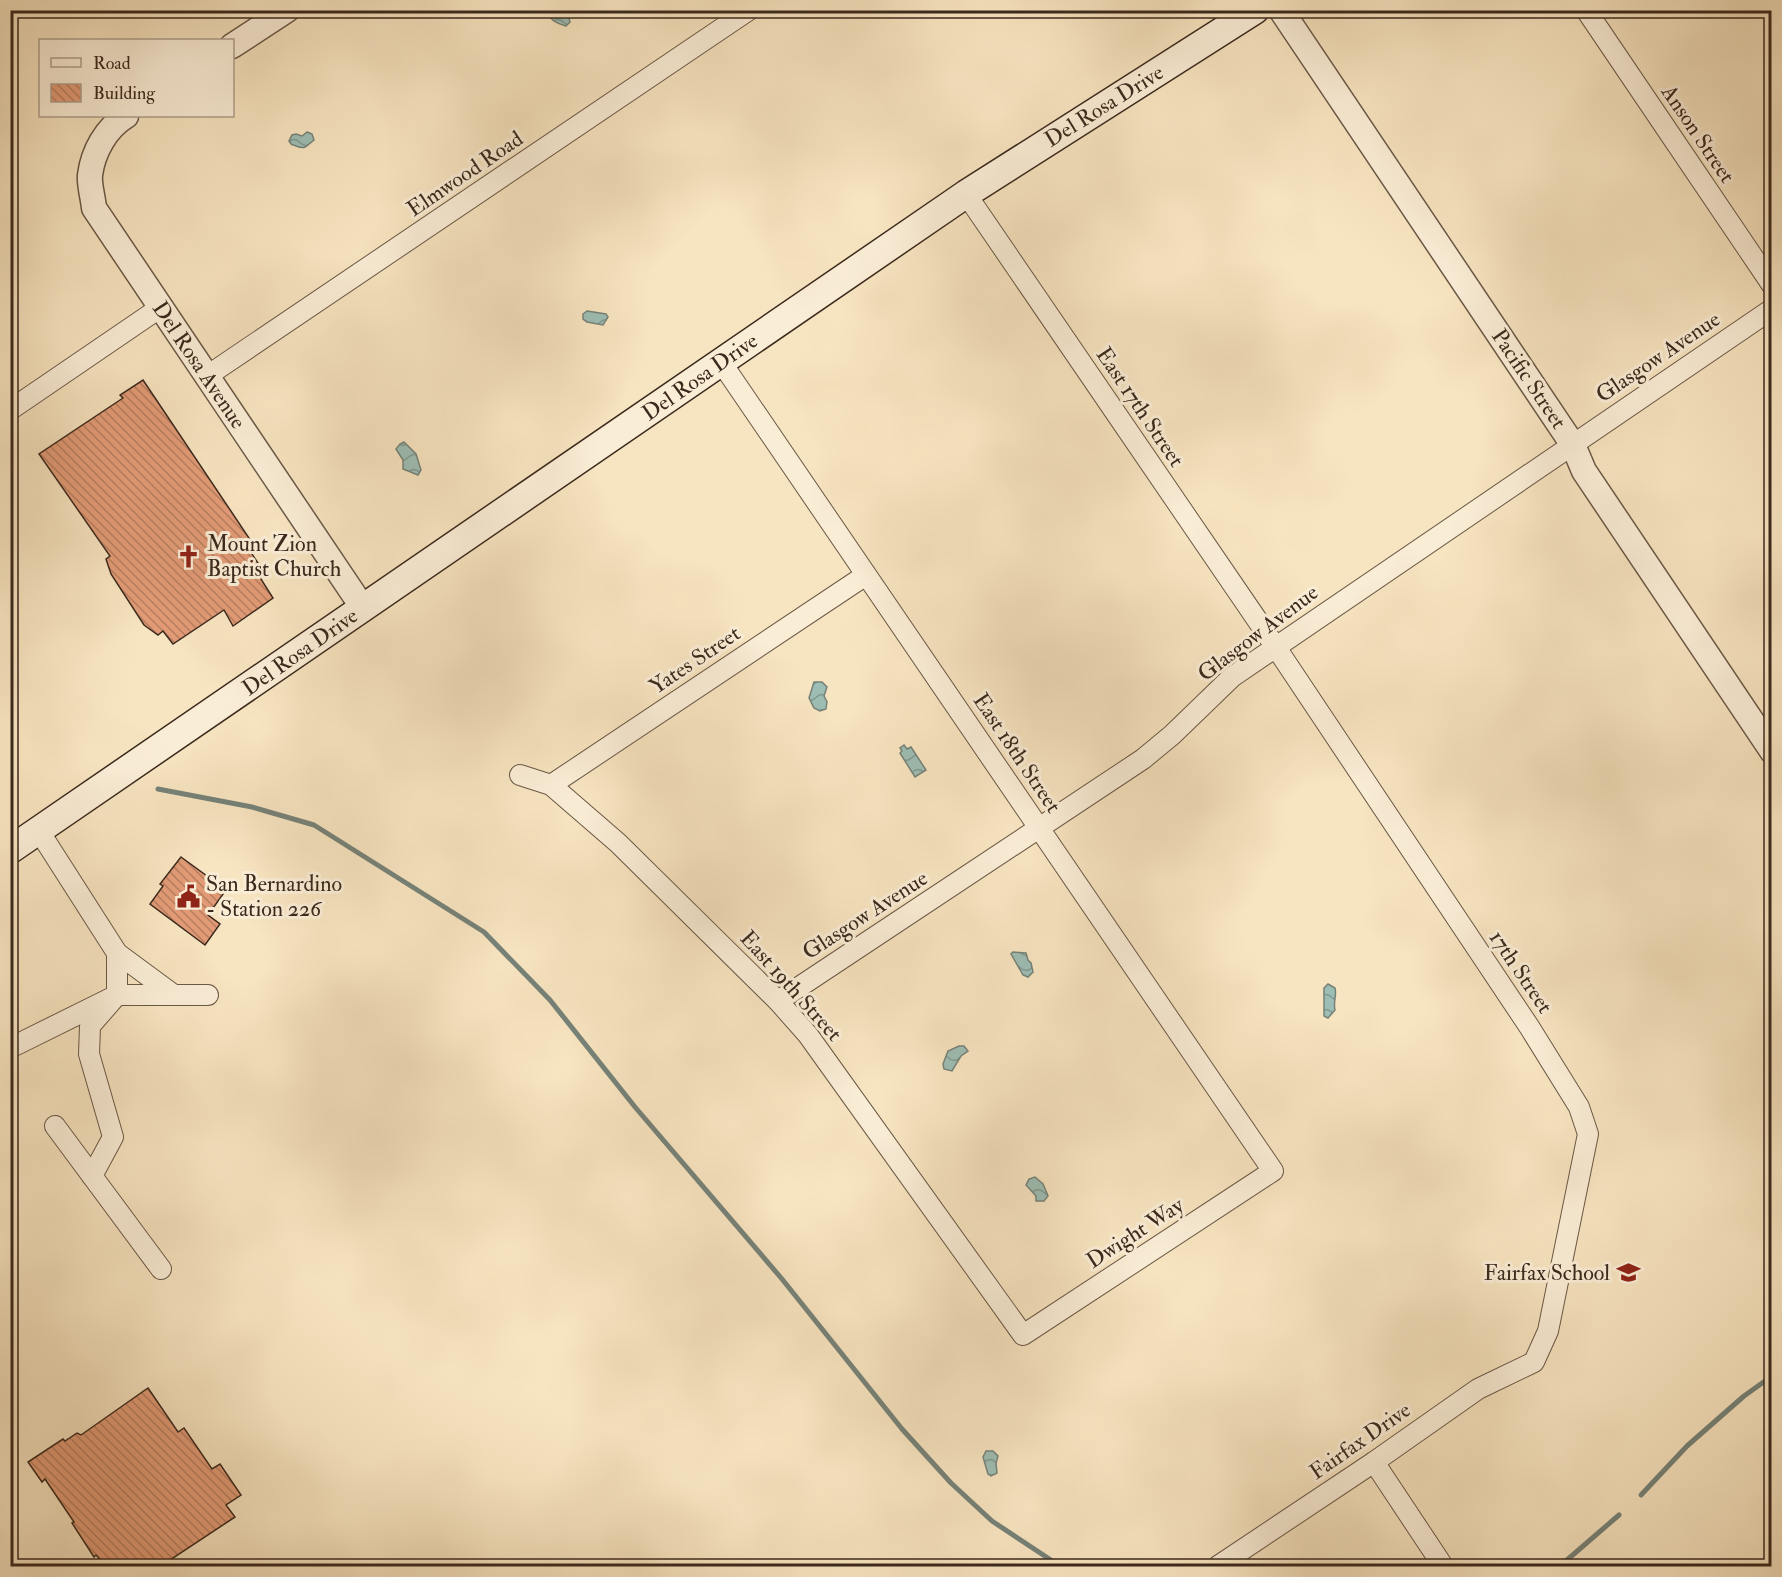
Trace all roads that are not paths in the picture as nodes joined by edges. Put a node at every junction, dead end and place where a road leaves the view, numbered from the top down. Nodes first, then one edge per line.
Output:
1 (287, 10) edge
2 (749, 10) edge
3 (1255, 10) edge
4 (1281, 10) edge
5 (1586, 10) edge
6 (234, 45) edge
7 (124, 117) edge
8 (966, 194) junction
9 (1772, 285) edge
10 (160, 308) junction
11 (1772, 309) edge
12 (721, 363) junction
13 (207, 376) junction
14 (10, 410) edge
15 (1573, 445) junction
16 (866, 575) junction
17 (363, 608) junction
18 (1275, 646) junction
19 (1771, 748) edge
20 (520, 775) dead end
21 (551, 785) junction
22 (1040, 829) junction
23 (39, 831) junction
24 (10, 850) edge
25 (117, 953) junction
26 (117, 995) junction
27 (174, 995) junction
28 (208, 995) dead end
29 (778, 1001) junction
30 (10, 1048) edge
31 (55, 1126) dead end
32 (1273, 1171) joint
33 (92, 1176) junction
34 (161, 1269) dead end
35 (1023, 1335) joint
36 (1534, 1362) joint
37 (1374, 1462) junction
38 (1218, 1566) edge
39 (1443, 1566) edge

1 - 6 street
2 - 13 street, Elmwood Road
3 - 8 main road, Del Rosa Drive
4 - 15 street, Pacific Street
5 - 9 street, Anson Street
7 - 10 street, Del Rosa Avenue
8 - 12 main road, Del Rosa Drive
8 - 18 street, East 17th Street
10 - 13 street, Del Rosa Avenue
10 - 14 street
11 - 15 street, Glasgow Avenue
12 - 16 street, East 18th Street
12 - 17 main road, Del Rosa Drive
13 - 17 street, Del Rosa Avenue
15 - 18 street, Glasgow Avenue
15 - 19 street, Pacific Street
16 - 21 street, Yates Street
16 - 22 street, East 18th Street
17 - 23 main road, Del Rosa Drive
18 - 22 street, Glasgow Avenue
18 - 36 street, 17th Street
20 - 21 street, East 19th Street
21 - 29 street, East 19th Street
22 - 29 street, Glasgow Avenue
22 - 32 street, East 18th Street
23 - 24 main road, Del Rosa Drive
23 - 25 street
25 - 26 street
25 - 27 street
26 - 27 street
26 - 30 street
26 - 33 street
27 - 28 street
29 - 35 street, East 19th Street
31 - 33 street
32 - 35 street, Dwight Way
33 - 34 street
36 - 37 street, Fairfax Drive
37 - 38 street, Fairfax Drive
37 - 39 street

